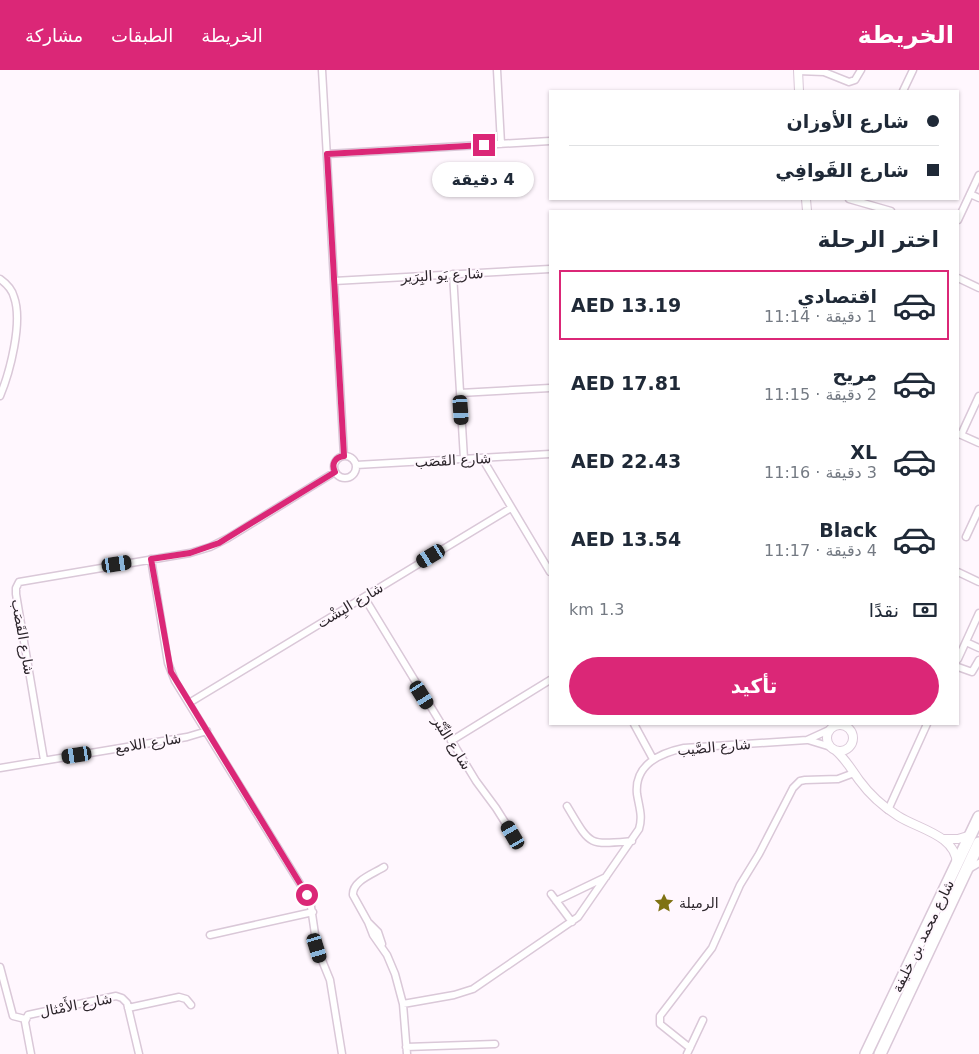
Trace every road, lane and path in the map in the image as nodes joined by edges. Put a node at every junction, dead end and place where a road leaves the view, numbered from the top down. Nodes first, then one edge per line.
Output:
1 (322, 70) edge
2 (497, 70) edge
3 (861, 70) edge
4 (913, 70) edge
5 (798, 71) edge
6 (799, 90) edge
7 (903, 90) edge
8 (549, 141) edge
9 (501, 144) junction
10 (327, 154) junction
11 (979, 175) edge
12 (970, 194) junction
13 (979, 198) edge
14 (855, 200) edge
15 (888, 210) edge
16 (959, 218) edge
17 (549, 269) edge
18 (452, 274) junction
19 (959, 278) edge
20 (0, 279) edge
21 (334, 281) junction
22 (979, 288) edge
23 (549, 388) edge
24 (460, 393) junction
25 (0, 396) edge
26 (979, 396) edge
27 (959, 434) edge
28 (979, 443) edge
29 (549, 454) edge
30 (344, 456) junction
31 (482, 458) junction
32 (464, 459) junction
33 (356, 465) junction
34 (335, 472) junction
35 (511, 508) junction
36 (979, 509) edge
37 (966, 537) dead end
38 (151, 559) junction
39 (549, 570) edge
40 (959, 572) edge
41 (979, 582) edge
42 (364, 597) junction
43 (979, 613) edge
44 (966, 642) junction
45 (979, 648) edge
46 (959, 654) edge
47 (979, 660) edge
48 (959, 667) edge
49 (549, 681) edge
50 (189, 703) junction
51 (635, 725) edge
52 (845, 725) edge
53 (927, 725) edge
54 (832, 727) edge
55 (207, 731) junction
56 (807, 740) junction
57 (451, 741) junction
58 (851, 744) junction
59 (833, 748) junction
60 (653, 759) junction
61 (44, 760) junction
62 (0, 768) edge
63 (853, 772) junction
64 (568, 806) dead end
65 (888, 810) junction
66 (979, 817) edge
67 (513, 835) dead end
68 (975, 839) edge
69 (632, 840) junction
70 (944, 840) junction
71 (979, 863) edge
72 (384, 867) dead end
73 (961, 870) junction
74 (608, 876) junction
75 (551, 894) dead end
76 (556, 900) junction
77 (313, 912) junction
78 (572, 922) junction
79 (210, 935) dead end
80 (0, 967) edge
81 (403, 1004) junction
82 (191, 1005) dead end
83 (128, 1008) junction
84 (25, 1019) junction
85 (703, 1020) dead end
86 (494, 1044) dead end
87 (407, 1050) edge
88 (689, 1051) edge
89 (31, 1054) edge
90 (139, 1054) edge
91 (342, 1054) edge
92 (866, 1054) edge
93 (880, 1054) edge

1 - 10 street
2 - 9 street
3 - 5 street
4 - 7 street
5 - 6 street
8 - 9 street
9 - 10 street
10 - 21 street
11 - 12 street
12 - 13 street
12 - 16 street
14 - 15 street
17 - 18 street, شارع يَو البِرَير
18 - 21 street, شارع يَو البِرَير
18 - 24 street
19 - 22 street
20 - 25 street
21 - 30 street
23 - 24 street
24 - 32 street
26 - 27 street
27 - 28 street
29 - 31 street, شارع القَصَب
30 - 33 street
30 - 34 street
31 - 32 street, شارع القَصَب
31 - 35 street
32 - 33 street, شارع القَصَب
33 - 34 street
34 - 38 street, شارع القَصَب
35 - 39 street
35 - 42 street, شارع البِشْت
36 - 37 street
38 - 50 street
38 - 61 street, شارع القَصَب
40 - 41 street
42 - 50 street, شارع البِشْت
42 - 57 street, شارع التِّبْر
43 - 44 street
44 - 45 street
44 - 46 street
47 - 48 street
49 - 57 street
50 - 55 street
51 - 60 street
52 - 54 street
52 - 58 street
53 - 65 street
54 - 56 street, شارع الصَّيب
54 - 59 street
55 - 61 street, شارع اللامع
55 - 77 street
56 - 59 street, شارع الصَّيب
56 - 60 street, شارع الصَّيب
57 - 67 street, شارع التِّبْر
58 - 59 street
58 - 63 street
59 - 63 street
60 - 69 street
61 - 62 street, شارع اللامع
63 - 65 street
63 - 88 street
64 - 69 street
65 - 70 street
66 - 68 highway, شارع محمد بن خليفة
68 - 70 street
68 - 73 highway, شارع محمد بن خليفة
69 - 74 street
70 - 73 street
71 - 73 street
72 - 81 street
73 - 92 highway, شارع محمد بن خليفة
73 - 93 highway, شارع محمد بن خليفة
74 - 76 street
74 - 78 street
75 - 76 street
76 - 78 street
77 - 79 street
77 - 91 street
78 - 81 street
80 - 84 street
81 - 87 street
82 - 83 street, شارع الأَمْثال
83 - 84 street, شارع الأَمْثال
83 - 90 street, شارع الأَمْثال
84 - 89 street, شارع الأَمْثال
85 - 88 street
86 - 87 street

